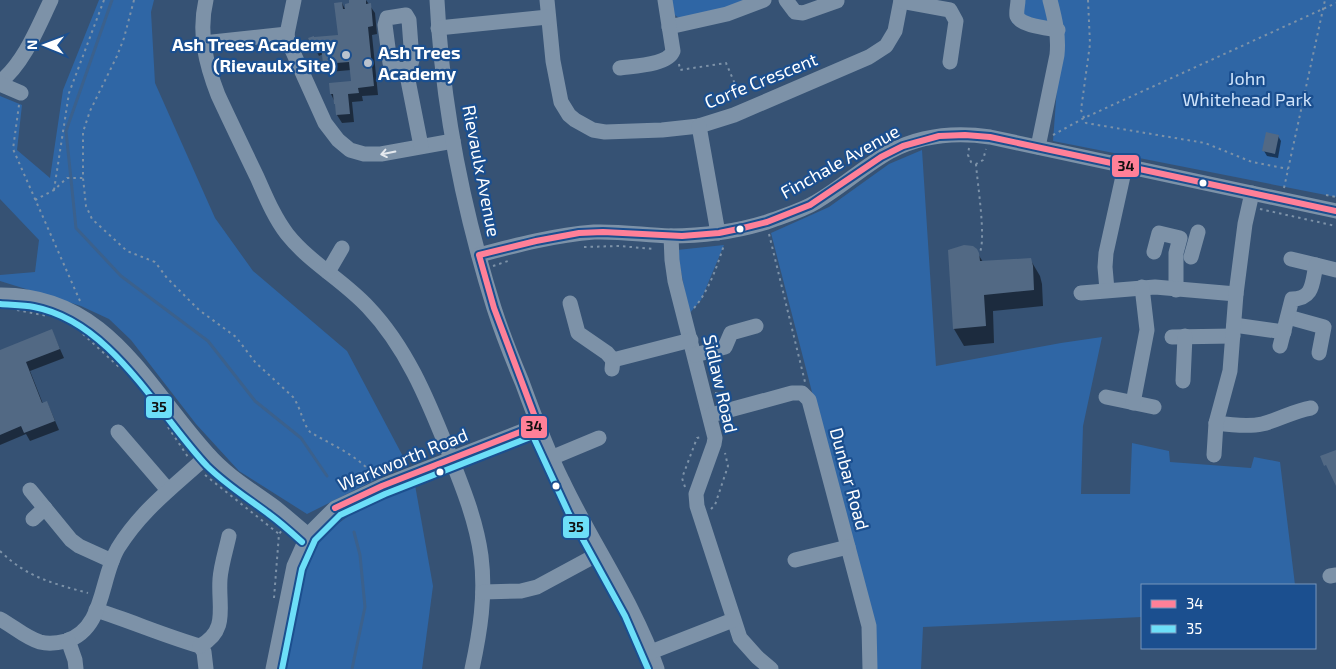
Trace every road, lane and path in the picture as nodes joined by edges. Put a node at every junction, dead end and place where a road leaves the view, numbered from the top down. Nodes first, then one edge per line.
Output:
1 (51, 0) edge
2 (104, 0) edge
3 (134, 0) edge
4 (206, 0) edge
5 (294, 0) edge
6 (437, 0) edge
7 (547, 0) edge
8 (665, 0) edge
9 (764, 0) edge
10 (901, 0) edge
11 (1018, 0) edge
12 (1050, 0) edge
13 (1088, 0) edge
14 (1325, 0) edge
15 (837, 1) edge
16 (787, 2) edge
17 (1336, 3) edge
18 (1323, 10) junction
19 (548, 17) junction
20 (438, 28) junction
21 (669, 28) junction
22 (1058, 30) junction
23 (286, 34) junction
24 (203, 44) junction
25 (668, 56) junction
26 (950, 62) dead end
27 (620, 68) dead end
28 (406, 70) dead end
29 (0, 83) edge
30 (21, 93) joint
31 (747, 110) junction
32 (1084, 118) junction
33 (699, 126) junction
34 (1040, 140) junction
35 (453, 141) junction
36 (421, 146) junction
37 (976, 148) dead end
38 (983, 148) dead end
39 (976, 164) junction
40 (1125, 167) junction
41 (1288, 169) junction
42 (83, 178) junction
43 (54, 190) junction
44 (35, 200) junction
45 (1250, 200) junction
46 (1282, 200) junction
47 (1336, 211) edge
48 (1336, 226) edge
49 (769, 229) junction
50 (1180, 238) junction
51 (719, 241) junction
52 (671, 242) junction
53 (729, 244) dead end
54 (342, 246) dead end
55 (579, 247) dead end
56 (1154, 252) dead end
57 (979, 254) dead end
58 (479, 255) junction
59 (1191, 257) dead end
60 (1291, 259) dead end
61 (511, 261) dead end
62 (1316, 265) junction
63 (493, 266) dead end
64 (1336, 270) edge
65 (328, 272) junction
66 (1142, 288) junction
67 (1107, 290) junction
68 (1176, 290) junction
69 (1081, 293) dead end
70 (1236, 294) junction
71 (0, 295) edge
72 (570, 303) dead end
73 (17, 310) dead end
74 (689, 314) dead end
75 (79, 315) junction
76 (49, 317) dead end
77 (756, 326) dead end
78 (1233, 331) junction
79 (1284, 332) junction
80 (693, 348) junction
81 (1320, 353) dead end
82 (1183, 381) dead end
83 (802, 393) junction
84 (706, 395) junction
85 (1106, 397) dead end
86 (1133, 403) junction
87 (1154, 407) dead end
88 (1310, 408) dead end
89 (734, 409) junction
90 (711, 416) junction
91 (1216, 423) junction
92 (538, 425) junction
93 (118, 432) dead end
94 (715, 436) junction
95 (599, 438) dead end
96 (208, 455) junction
97 (1214, 455) dead end
98 (551, 458) junction
99 (454, 466) junction
100 (382, 486) junction
101 (30, 490) dead end
102 (168, 490) junction
103 (697, 507) junction
104 (45, 508) junction
105 (33, 519) dead end
106 (289, 519) junction
107 (308, 535) junction
108 (229, 536) dead end
109 (848, 546) junction
110 (0, 551) edge
111 (600, 553) junction
112 (795, 560) dead end
113 (112, 561) junction
114 (483, 592) junction
115 (274, 599) dead end
116 (98, 603) junction
117 (0, 620) edge
118 (733, 620) junction
119 (68, 640) junction
120 (200, 646) junction
121 (651, 652) junction
122 (76, 669) edge
123 (206, 669) edge
124 (273, 669) edge
125 (472, 669) edge
126 (657, 669) edge
127 (771, 669) edge
128 (870, 669) edge

1 - 29 street
2 - 43 path
3 - 42 path
4 - 24 street
5 - 23 street
6 - 20 street, Rievaulx Avenue
7 - 19 street, Corfe Crescent
8 - 21 street
9 - 21 street
10 - 26 street
10 - 31 street, Corfe Crescent
11 - 22 street
12 - 22 street
13 - 32 path
14 - 18 path
15 - 16 street
17 - 18 path
18 - 32 path
18 - 41 path
19 - 20 street
19 - 33 street, Corfe Crescent
20 - 35 street, Rievaulx Avenue
21 - 25 street
22 - 34 street
23 - 24 street
36 -> 23 street
24 - 65 street
25 - 27 street
25 - 31 path
28 - 36 street
29 - 30 street
30 - 44 path
31 - 33 street, Corfe Crescent
32 - 34 path
32 - 41 path
33 - 51 street
34 - 40 street, Finchale Avenue
34 - 49 street, Finchale Avenue
35 - 36 street
35 - 58 street, Rievaulx Avenue
37 - 39 path
38 - 39 path
39 - 57 path
40 - 45 street, Finchale Avenue
40 - 67 street
41 - 46 path
42 - 43 path
42 - 100 path
43 - 44 path
44 - 75 path
45 - 46 street, Finchale Avenue
45 - 48 path
45 - 70 street
46 - 47 street, Finchale Avenue
49 - 51 street, Finchale Avenue
49 - 83 path
50 - 56 street
50 - 59 street
50 - 68 street
51 - 52 street, Finchale Avenue
51 - 53 path
51 - 74 path
52 - 55 path
52 - 58 street, Finchale Avenue
52 - 80 street, Sidlaw Road
54 - 65 street
58 - 92 street, Rievaulx Avenue
60 - 62 street
61 - 63 path
62 - 64 street
62 - 79 street
65 - 99 street
66 - 67 street
66 - 68 street
66 - 86 street
67 - 69 street
68 - 70 street
70 - 78 street
71 - 75 street
72 - 80 street
73 - 76 path
75 - 96 street
77 - 80 street
78 - 79 street
78 - 82 street
78 - 91 street
79 - 81 street
80 - 84 street, Sidlaw Road
83 - 89 street
83 - 109 street, Dunbar Road
84 - 89 path
84 - 90 street, Sidlaw Road
85 - 86 street
86 - 87 street
88 - 91 street
89 - 90 street
90 - 94 street, Sidlaw Road
91 - 97 street
92 - 98 street, Rievaulx Avenue
92 - 99 street, Warkworth Road
93 - 102 street
94 - 103 street, Sidlaw Road
94 - 103 path
94 - 103 path
95 - 98 street
96 - 102 street
96 - 106 street
98 - 111 street, Rievaulx Avenue
99 - 100 street, Warkworth Road
99 - 114 street
100 - 107 street, Warkworth Road
101 - 104 street
102 - 113 street
103 - 118 street
104 - 105 street
104 - 113 street
106 - 107 street
106 - 115 path
107 - 124 street, Warkworth Road
108 - 120 street
109 - 112 street
109 - 128 street, Dunbar Road
110 - 116 path
111 - 114 street
111 - 121 street, Rievaulx Avenue
113 - 116 street
114 - 125 street
116 - 119 street
116 - 120 street
117 - 119 street
118 - 121 street
118 - 127 street
119 - 122 street
120 - 123 street
121 - 126 street, Rievaulx Avenue

